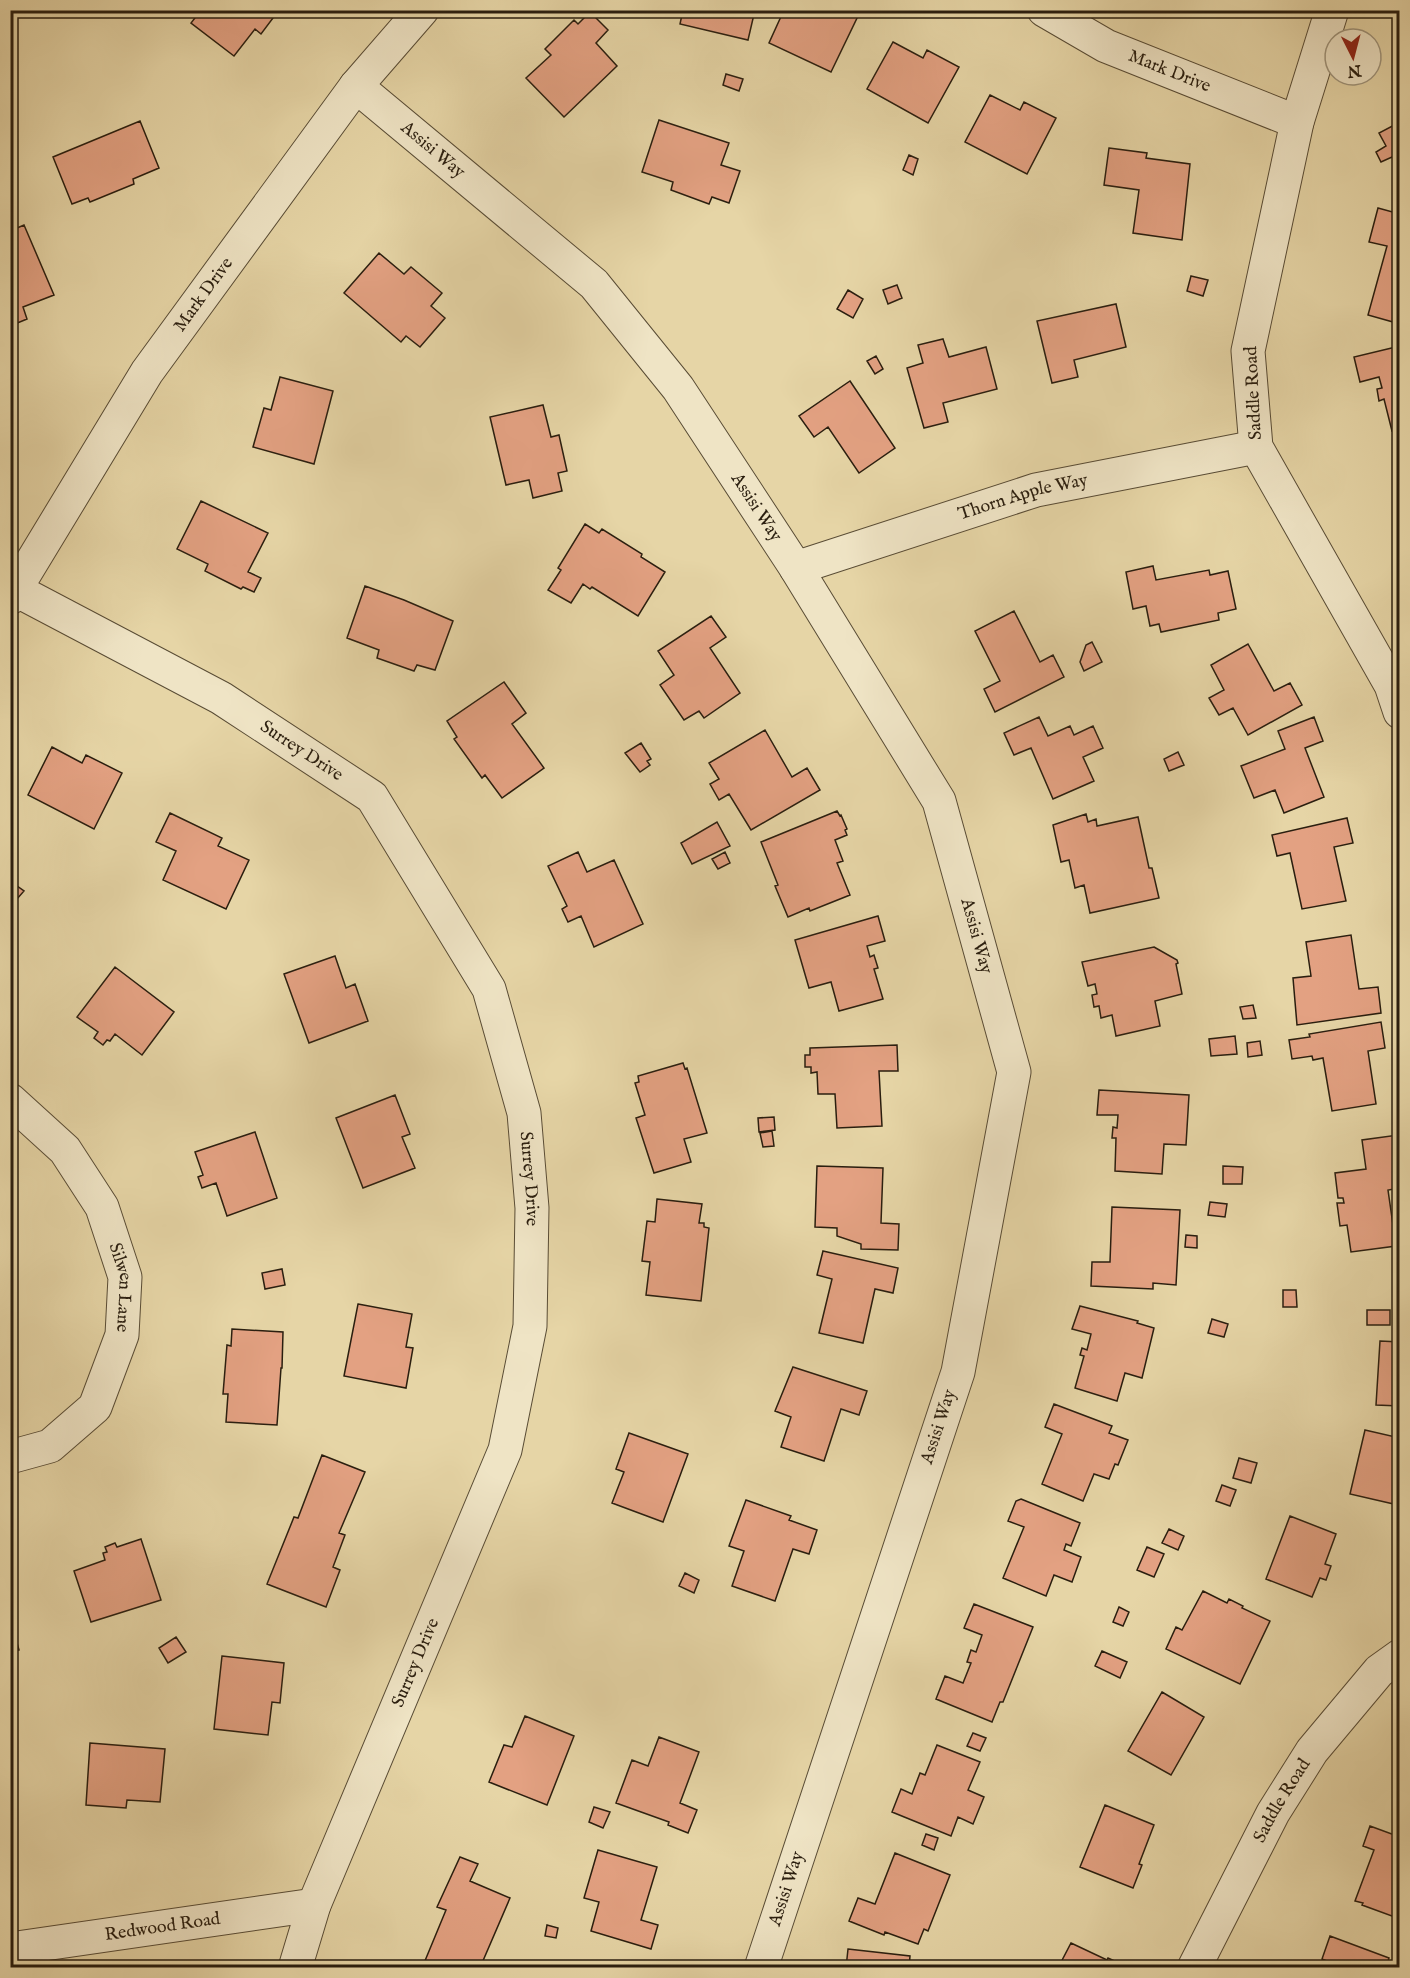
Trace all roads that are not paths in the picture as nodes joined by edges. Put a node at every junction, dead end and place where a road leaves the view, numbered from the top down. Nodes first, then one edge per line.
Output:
1 (422, 10) edge
2 (1044, 10) edge
3 (1332, 10) edge
4 (356, 86) junction
5 (1297, 122) junction
6 (1256, 447) junction
7 (796, 568) junction
8 (13, 594) edge
9 (1400, 712) edge
10 (10, 1100) edge
11 (10, 1457) edge
12 (1400, 1656) edge
13 (314, 1905) junction
14 (10, 1949) edge
15 (295, 1968) edge
16 (761, 1968) edge
17 (1194, 1968) edge

1 - 4 street, Mark Drive
2 - 5 street, Mark Drive
3 - 5 street, Saddle Road
4 - 7 street, Assisi Way
4 - 8 street, Mark Drive
5 - 6 street, Saddle Road
6 - 7 street, Thorn Apple Way
6 - 9 street, Saddle Road
7 - 16 street, Assisi Way
8 - 13 street, Surrey Drive
10 - 11 street, Silwen Lane
12 - 17 street, Saddle Road
13 - 14 street, Redwood Road
13 - 15 street, Surrey Drive

